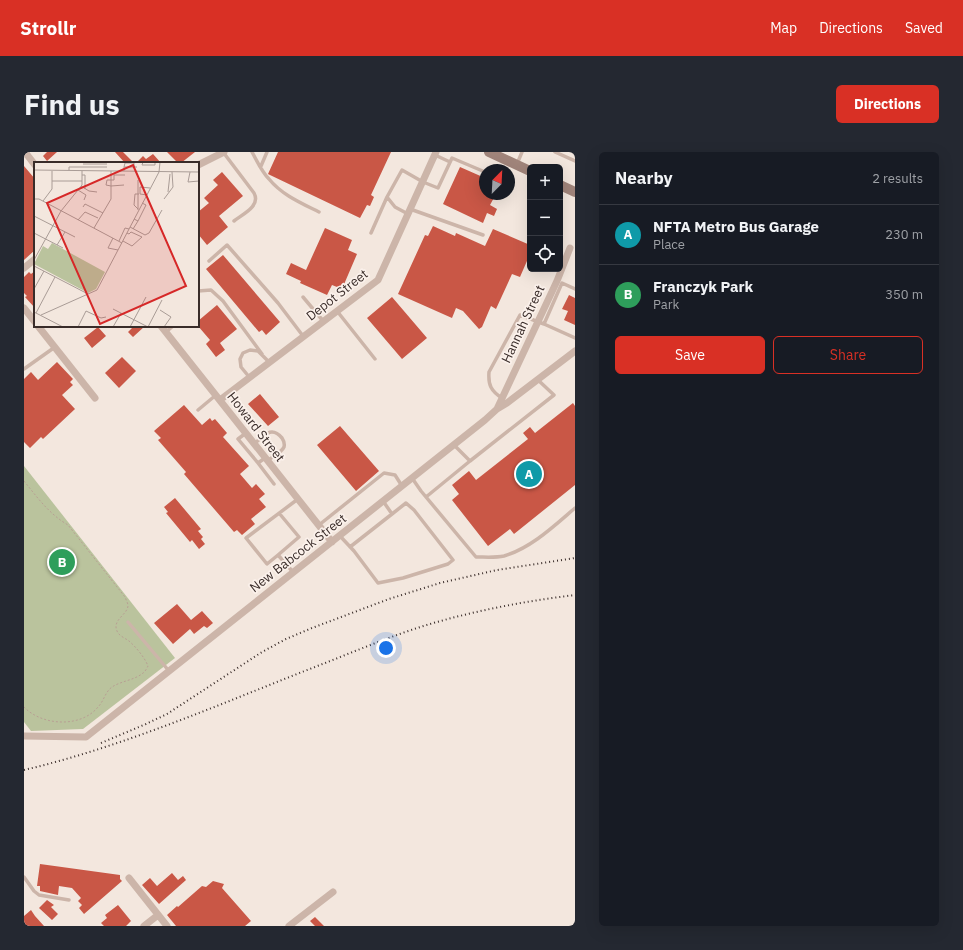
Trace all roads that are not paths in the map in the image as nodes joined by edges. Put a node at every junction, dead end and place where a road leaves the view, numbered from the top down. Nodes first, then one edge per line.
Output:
1 (25, 152) edge
2 (223, 152) edge
3 (252, 152) edge
4 (267, 152) edge
5 (489, 152) edge
6 (522, 152) edge
7 (555, 152) edge
8 (436, 153) edge
9 (575, 161) edge
10 (450, 162) junction
11 (34, 164) edge
12 (199, 164) edge
13 (516, 165) junction
14 (261, 166) junction
15 (479, 169) edge
16 (527, 170) edge
17 (423, 182) junction
18 (563, 186) edge
19 (575, 192) edge
20 (387, 197) junction
21 (409, 211) junction
22 (319, 212) dead end
23 (234, 221) dead end
24 (371, 233) dead end
25 (483, 235) dead end
26 (570, 248) dead end
27 (34, 260) edge
28 (209, 261) dead end
29 (24, 268) edge
30 (559, 282) junction
31 (575, 289) edge
32 (199, 291) edge
33 (303, 297) dead end
34 (24, 308) edge
35 (337, 311) junction
36 (34, 321) edge
37 (324, 322) junction
38 (541, 323) junction
39 (39, 327) edge
40 (164, 329) edge
41 (304, 337) junction
42 (575, 338) edge
43 (55, 347) junction
44 (575, 350) edge
45 (262, 354) junction
46 (375, 359) dead end
47 (270, 363) junction
48 (24, 369) edge
49 (250, 378) junction
50 (538, 379) junction
51 (95, 398) dead end
52 (218, 398) junction
53 (502, 398) junction
54 (497, 409) junction
55 (198, 410) dead end
56 (246, 433) junction
57 (254, 444) junction
58 (454, 445) junction
59 (266, 459) junction
60 (470, 461) junction
61 (258, 463) junction
62 (412, 478) junction
63 (274, 484) dead end
64 (402, 486) junction
65 (426, 497) junction
66 (298, 499) junction
67 (383, 501) junction
68 (575, 508) edge
69 (279, 513) junction
70 (392, 514) junction
71 (319, 526) junction
72 (340, 536) junction
73 (332, 542) junction
74 (350, 547) junction
75 (278, 555) junction
76 (293, 572) junction
77 (128, 622) dead end
78 (168, 671) junction
79 (25, 734) edge
80 (24, 877) edge
81 (129, 878) dead end
82 (333, 892) dead end
83 (69, 900) dead end
84 (158, 915) junction
85 (144, 926) edge
86 (167, 926) edge
87 (289, 926) edge

1 - 11 street
2 - 12 street
2 - 23 lane
3 - 14 lane
4 - 14 lane
5 - 13 main road
6 - 13 lane
7 - 9 lane
8 - 10 lane
8 - 17 street, Depot Street
10 - 15 lane
10 - 17 lane
13 - 16 main road
14 - 22 lane
17 - 20 lane
17 - 21 street, Depot Street
18 - 19 main road
20 - 21 lane
20 - 24 lane
21 - 25 lane
21 - 35 street, Depot Street
26 - 30 street, Hannah Street
27 - 29 street
28 - 41 lane
30 - 31 lane
30 - 38 street, Hannah Street
32 - 45 lane
33 - 37 lane
34 - 36 street
35 - 37 street, Depot Street
35 - 46 lane
37 - 41 street, Depot Street
38 - 42 lane
38 - 53 street, Hannah Street
38 - 53 lane
39 - 43 street
40 - 52 street, Howard Street
41 - 47 street, Depot Street
43 - 48 lane
43 - 51 street
44 - 50 street, New Babcock Street
45 - 47 lane
45 - 49 lane
47 - 49 street, Depot Street
49 - 52 street, Depot Street
50 - 54 street, New Babcock Street
50 - 60 lane
52 - 55 lane
52 - 56 street, Howard Street
53 - 54 street, Hannah Street
54 - 58 street, New Babcock Street
56 - 57 street, Howard Street
56 - 61 lane
57 - 59 street, Howard Street
57 - 59 lane
58 - 60 lane
58 - 62 street, New Babcock Street
59 - 61 lane
59 - 66 street, Howard Street
60 - 65 lane
61 - 63 lane
62 - 64 street, New Babcock Street
62 - 65 lane
64 - 67 street, New Babcock Street
64 - 71 lane
65 - 68 lane
66 - 69 lane
66 - 71 street, Howard Street
67 - 70 lane
67 - 72 street, New Babcock Street
69 - 75 lane
69 - 75 lane
70 - 74 lane
70 - 74 lane
71 - 73 street, Howard Street
72 - 73 street, New Babcock Street
72 - 74 lane
73 - 76 street, New Babcock Street
75 - 76 lane
76 - 78 street, New Babcock Street
77 - 78 lane
78 - 79 street, New Babcock Street
80 - 83 lane
81 - 84 street
82 - 87 street
84 - 85 street
84 - 86 street

